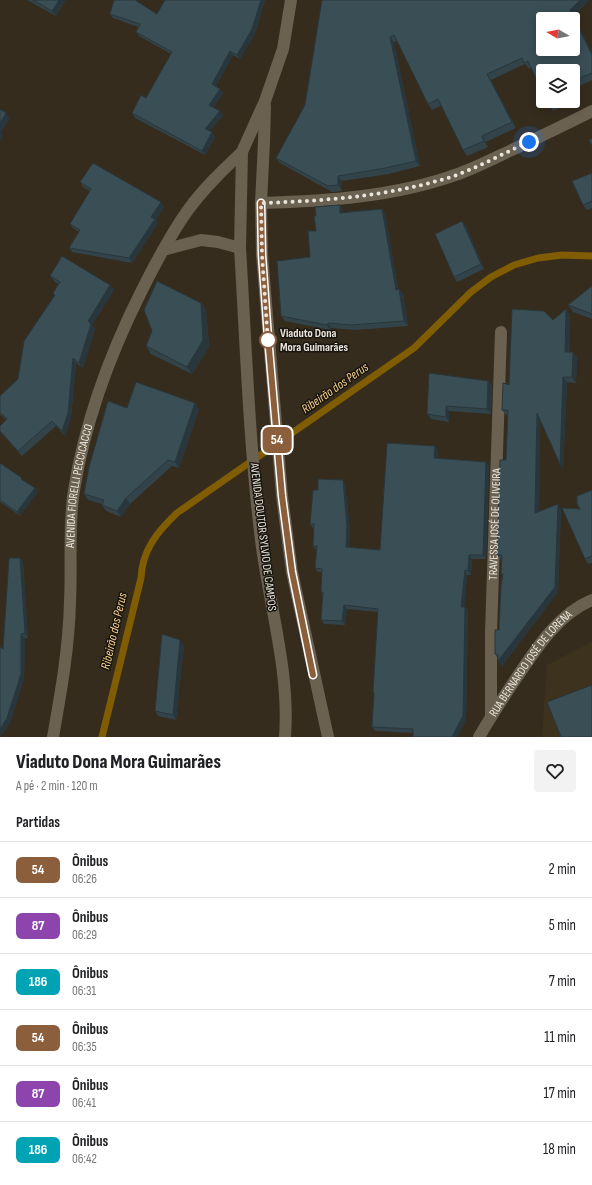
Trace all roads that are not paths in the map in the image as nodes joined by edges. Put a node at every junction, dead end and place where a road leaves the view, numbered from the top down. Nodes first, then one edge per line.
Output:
1 (291, 0) edge
2 (265, 101) junction
3 (592, 111) edge
4 (242, 152) junction
5 (261, 203) junction
6 (241, 207) joint
7 (240, 248) junction
8 (163, 250) junction
9 (501, 332) dead end
10 (592, 600) edge
11 (491, 717) junction
12 (53, 737) edge
13 (285, 737) edge
14 (328, 737) edge
15 (479, 737) edge

1 - 2 street, AVENIDA FIORELLI PECCICACCO
2 - 4 street, AVENIDA FIORELLI PECCICACCO
2 - 5 street, AVENIDA FIORELLI PECCICACCO
3 - 5 street
4 - 6 street, AVENIDA FIORELLI PECCICACCO
4 - 8 street, AVENIDA FIORELLI PECCICACCO
5 - 14 street, AVENIDA DOUTOR SYLVIO DE CAMPOS
6 - 7 street, AVENIDA DOUTOR SYLVIO DE CAMPOS
7 - 8 street
7 - 13 street, AVENIDA DOUTOR SYLVIO DE CAMPOS
8 - 12 street, AVENIDA FIORELLI PECCICACCO
9 - 11 street, TRAVESSA JOSÉ DE OLIVEIRA
10 - 11 street, RUA BERNARDO JOSÉ DE LORENA
11 - 15 street, RUA BERNARDO JOSÉ DE LORENA

